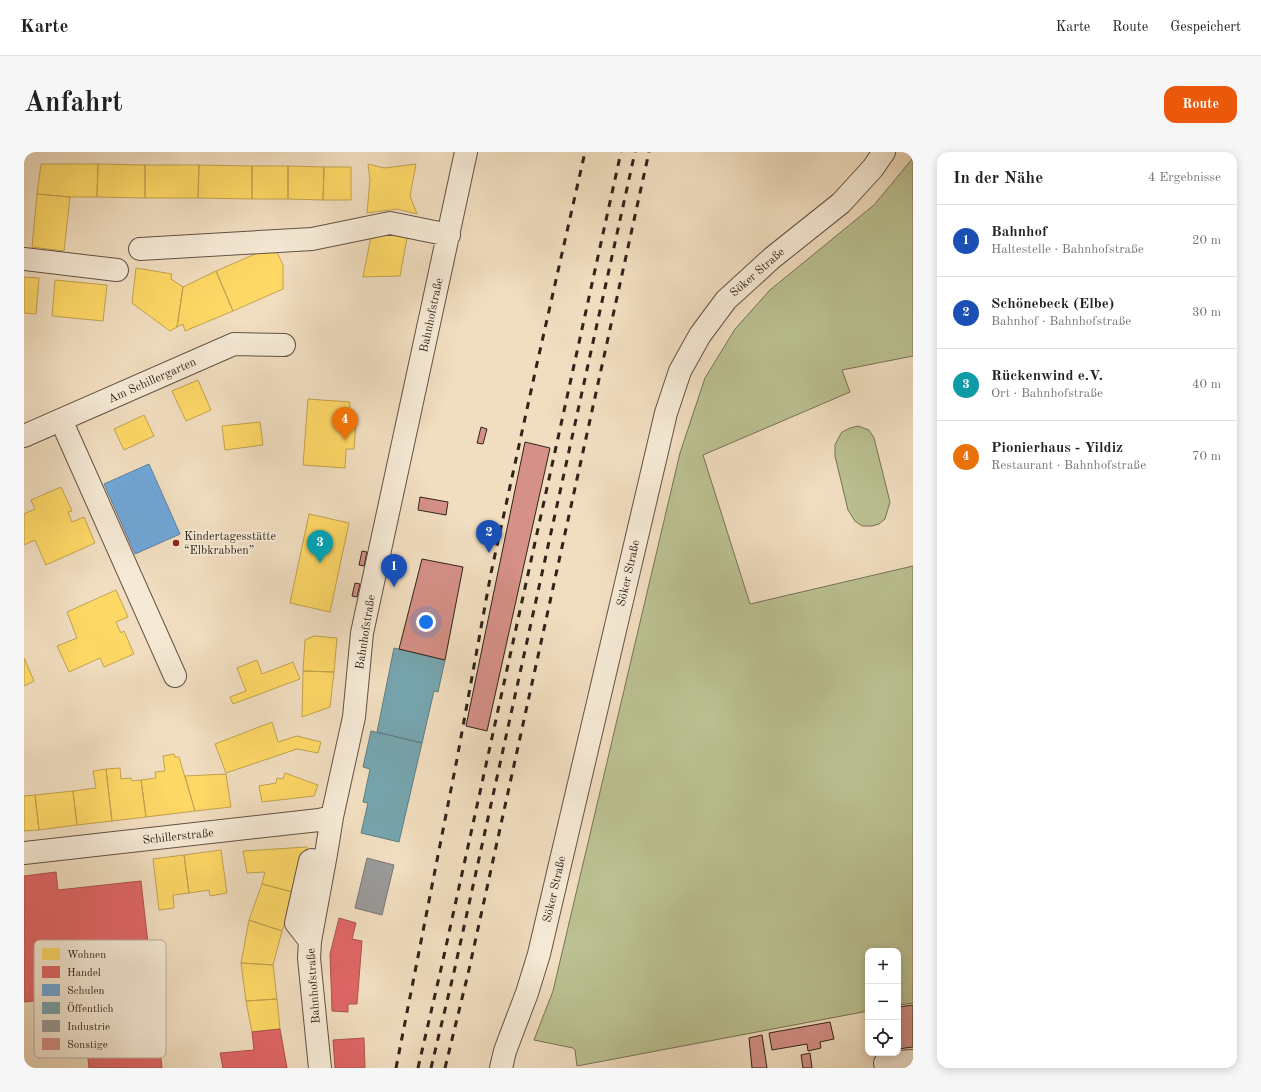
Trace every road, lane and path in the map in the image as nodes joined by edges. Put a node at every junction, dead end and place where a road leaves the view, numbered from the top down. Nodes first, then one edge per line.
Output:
1 (466, 152) edge
2 (884, 152) edge
3 (449, 235) junction
4 (140, 249) dead end
5 (24, 259) edge
6 (117, 270) dead end
7 (284, 345) dead end
8 (61, 420) junction
9 (24, 436) edge
10 (175, 676) dead end
11 (332, 817) junction
12 (24, 853) edge
13 (913, 1061) edge
14 (320, 1068) edge
15 (501, 1068) edge
16 (886, 1068) edge

1 - 3 street, Bahnhofstraße
2 - 15 street, Söker Straße
3 - 4 street
3 - 11 street, Bahnhofstraße
5 - 6 street
7 - 8 street, Am Schillergarten
8 - 9 street, Am Schillergarten
8 - 10 street
11 - 12 street, Schillerstraße
11 - 14 street, Bahnhofstraße
13 - 16 street

